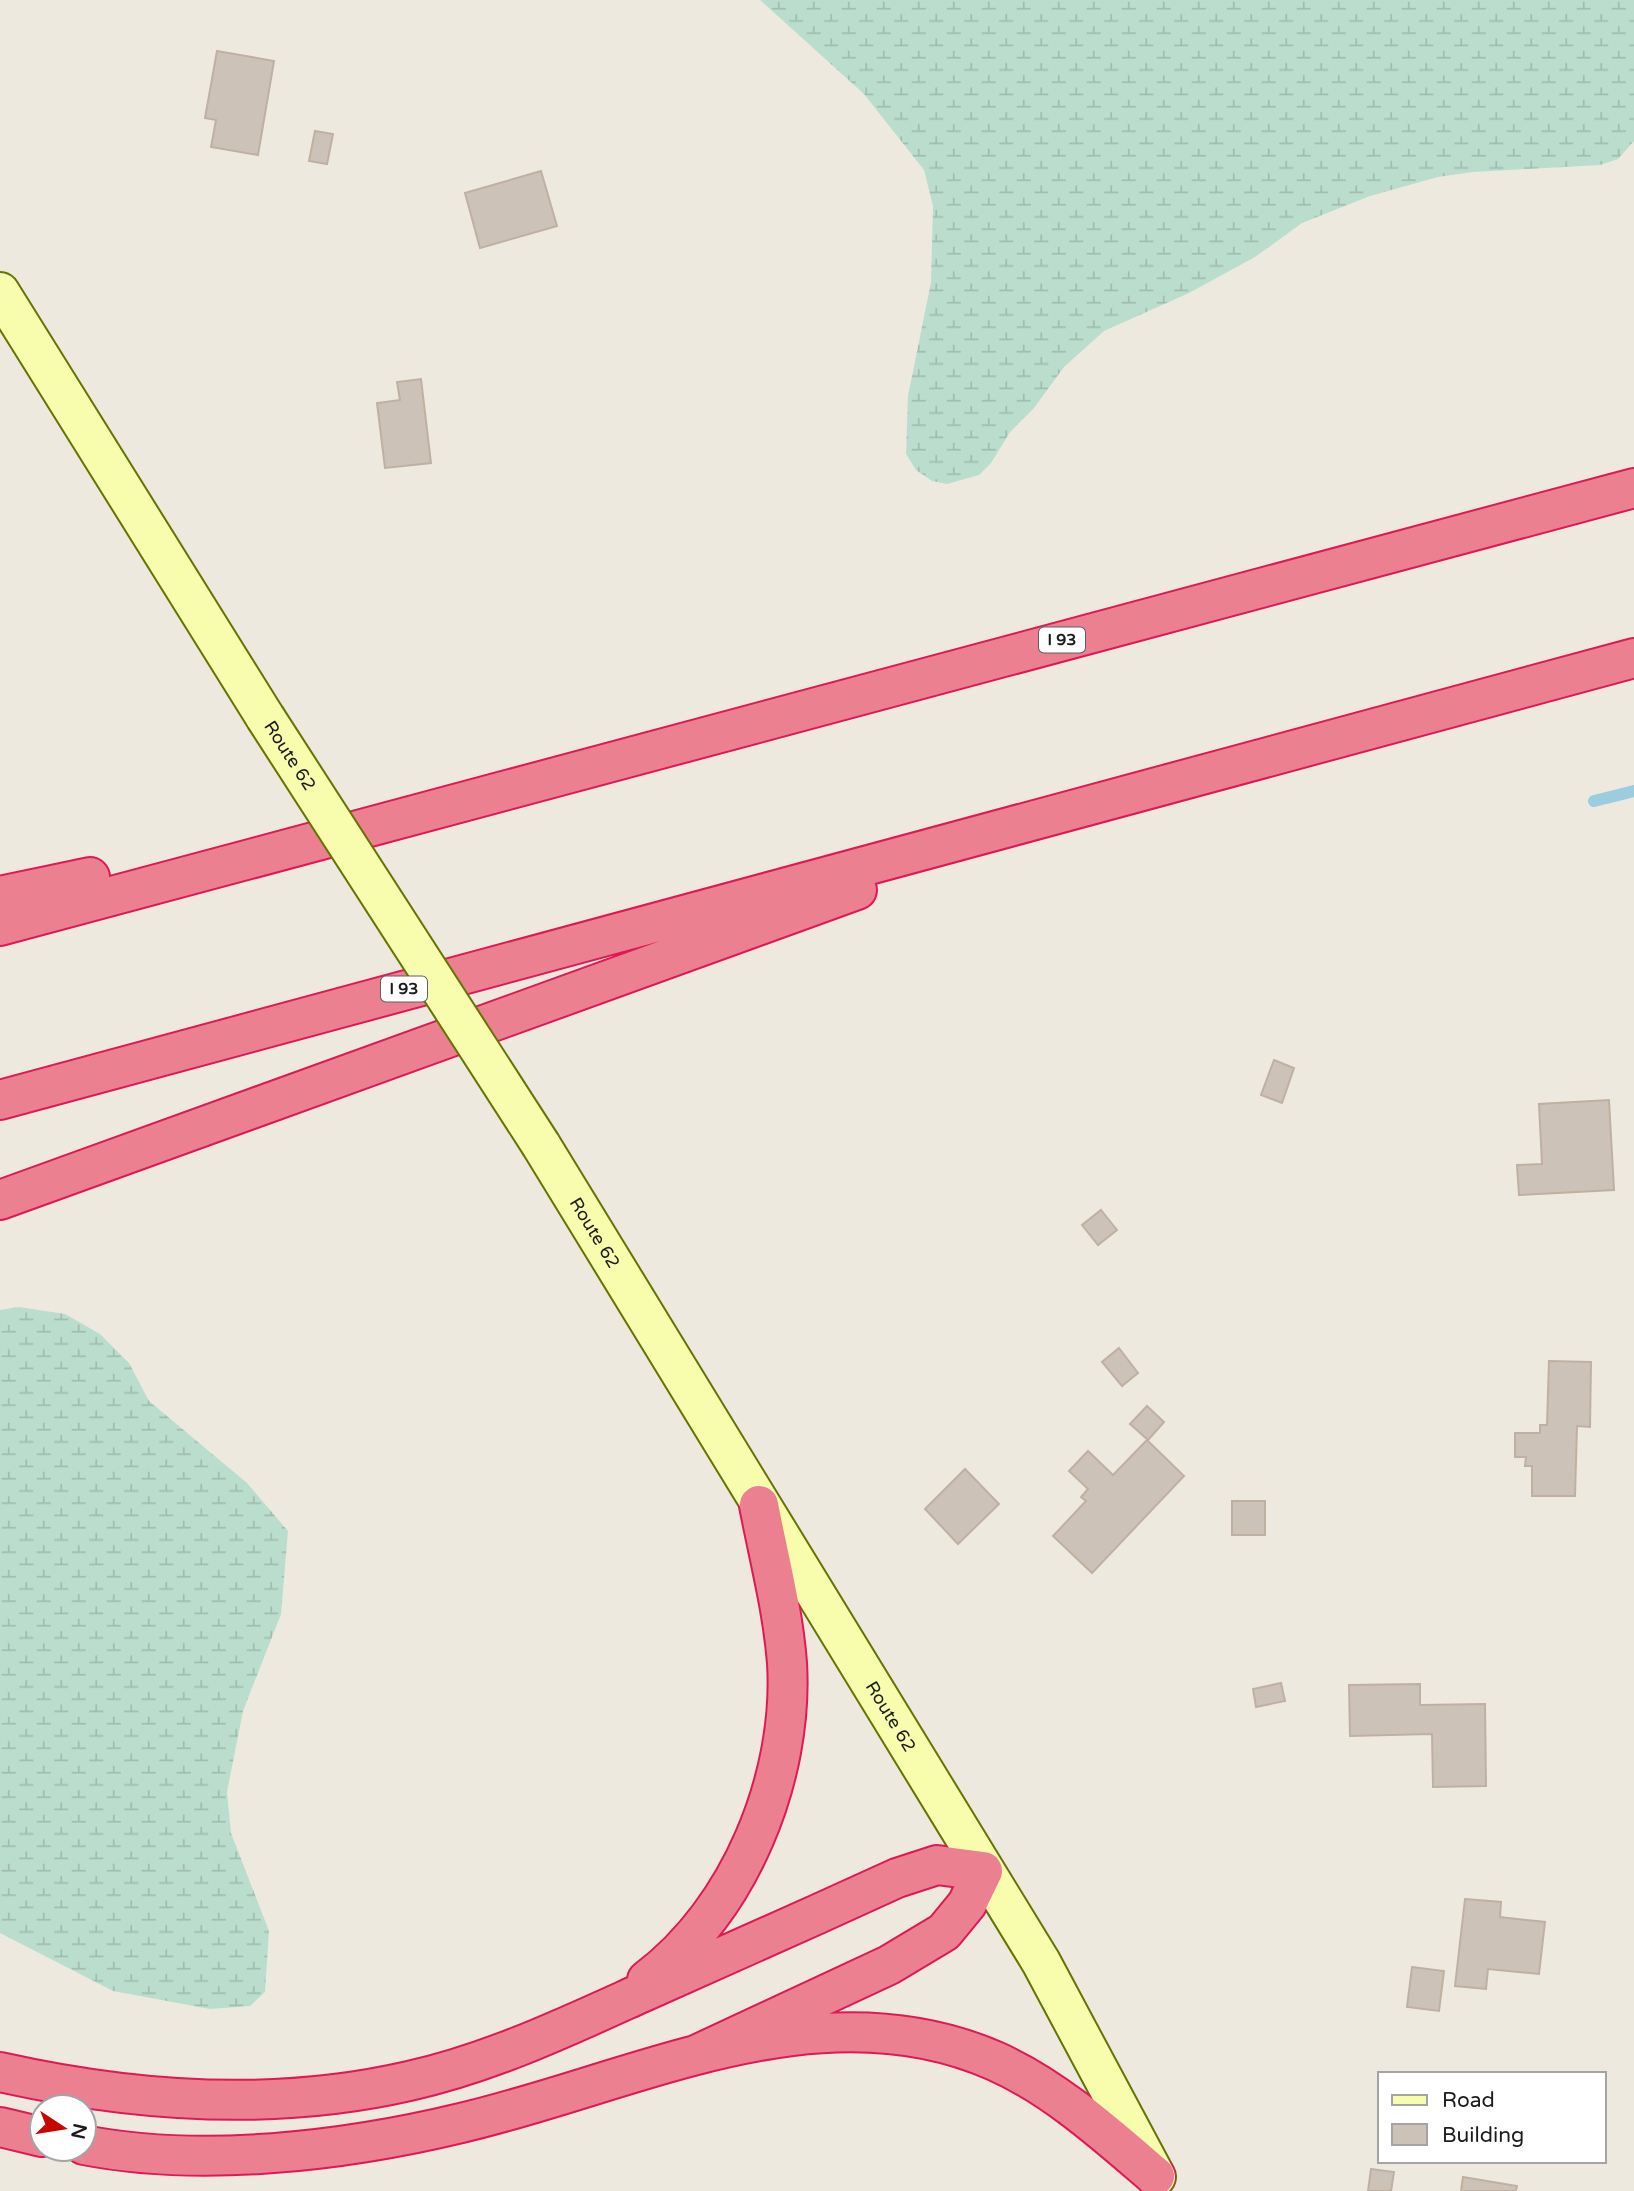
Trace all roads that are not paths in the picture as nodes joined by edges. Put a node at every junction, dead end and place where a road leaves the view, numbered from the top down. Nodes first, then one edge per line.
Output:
1 (0, 292) edge
2 (1634, 488) edge
3 (1634, 658) edge
4 (489, 793) junction
5 (1129, 793) junction
6 (0, 896) edge
7 (0, 926) edge
8 (0, 1100) edge
9 (0, 1200) edge
10 (759, 1505) junction
11 (984, 1871) junction
12 (592, 2015) junction
13 (698, 2054) junction
14 (0, 2072) edge
15 (0, 2127) edge
16 (28, 2134) edge
17 (98, 2147) edge
18 (1159, 2183) edge

1 - 10 main road, Route 62, bridge
2 - 4 highway, I 93
3 - 5 highway, I 93
4 - 6 highway
4 - 7 highway, I 93
5 - 8 highway, I 93
5 - 9 highway
10 - 11 main road, Route 62
10 - 12 highway
11 - 12 highway
11 - 13 highway
11 - 18 main road, Route 62
12 - 14 highway
13 - 17 highway
13 - 18 highway
15 - 16 highway

